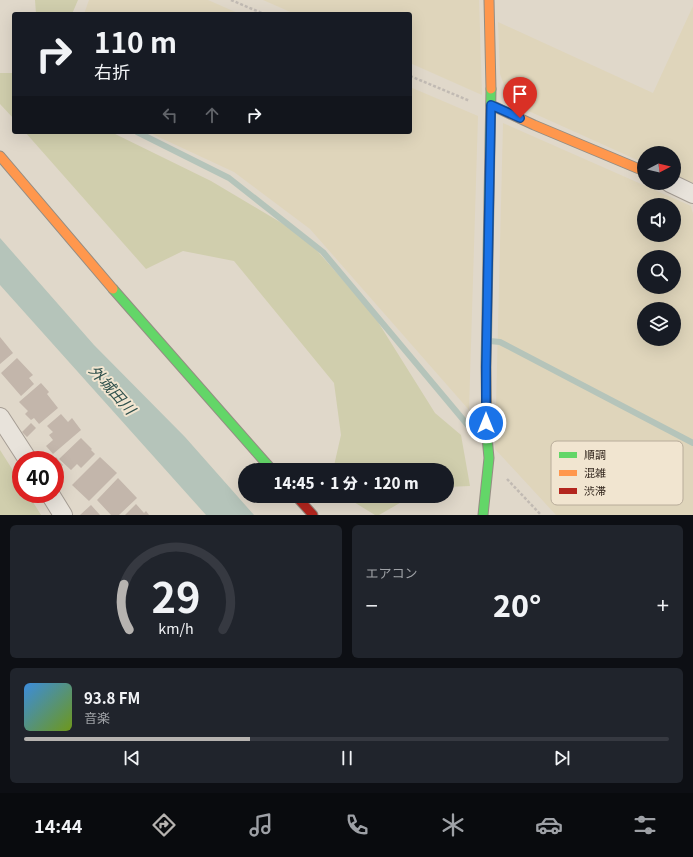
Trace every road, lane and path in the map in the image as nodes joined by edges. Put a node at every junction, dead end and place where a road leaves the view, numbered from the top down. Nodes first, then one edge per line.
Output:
1 (231, 0) edge
2 (489, 0) edge
3 (259, 12) edge
4 (412, 77) edge
5 (491, 105) junction
6 (0, 156) edge
7 (637, 168) edge
8 (681, 188) edge
9 (693, 194) edge
10 (0, 417) edge
11 (22, 451) edge
12 (489, 458) junction
13 (266, 463) edge
14 (56, 503) edge
15 (302, 503) edge
16 (63, 515) edge
17 (313, 515) edge
18 (483, 515) edge
19 (541, 515) edge

1 - 3 path
2 - 5 street
4 - 5 path
5 - 7 street
5 - 12 street
6 - 13 street
8 - 9 street
10 - 11 street
12 - 18 street
12 - 19 path
14 - 16 street
15 - 17 street

